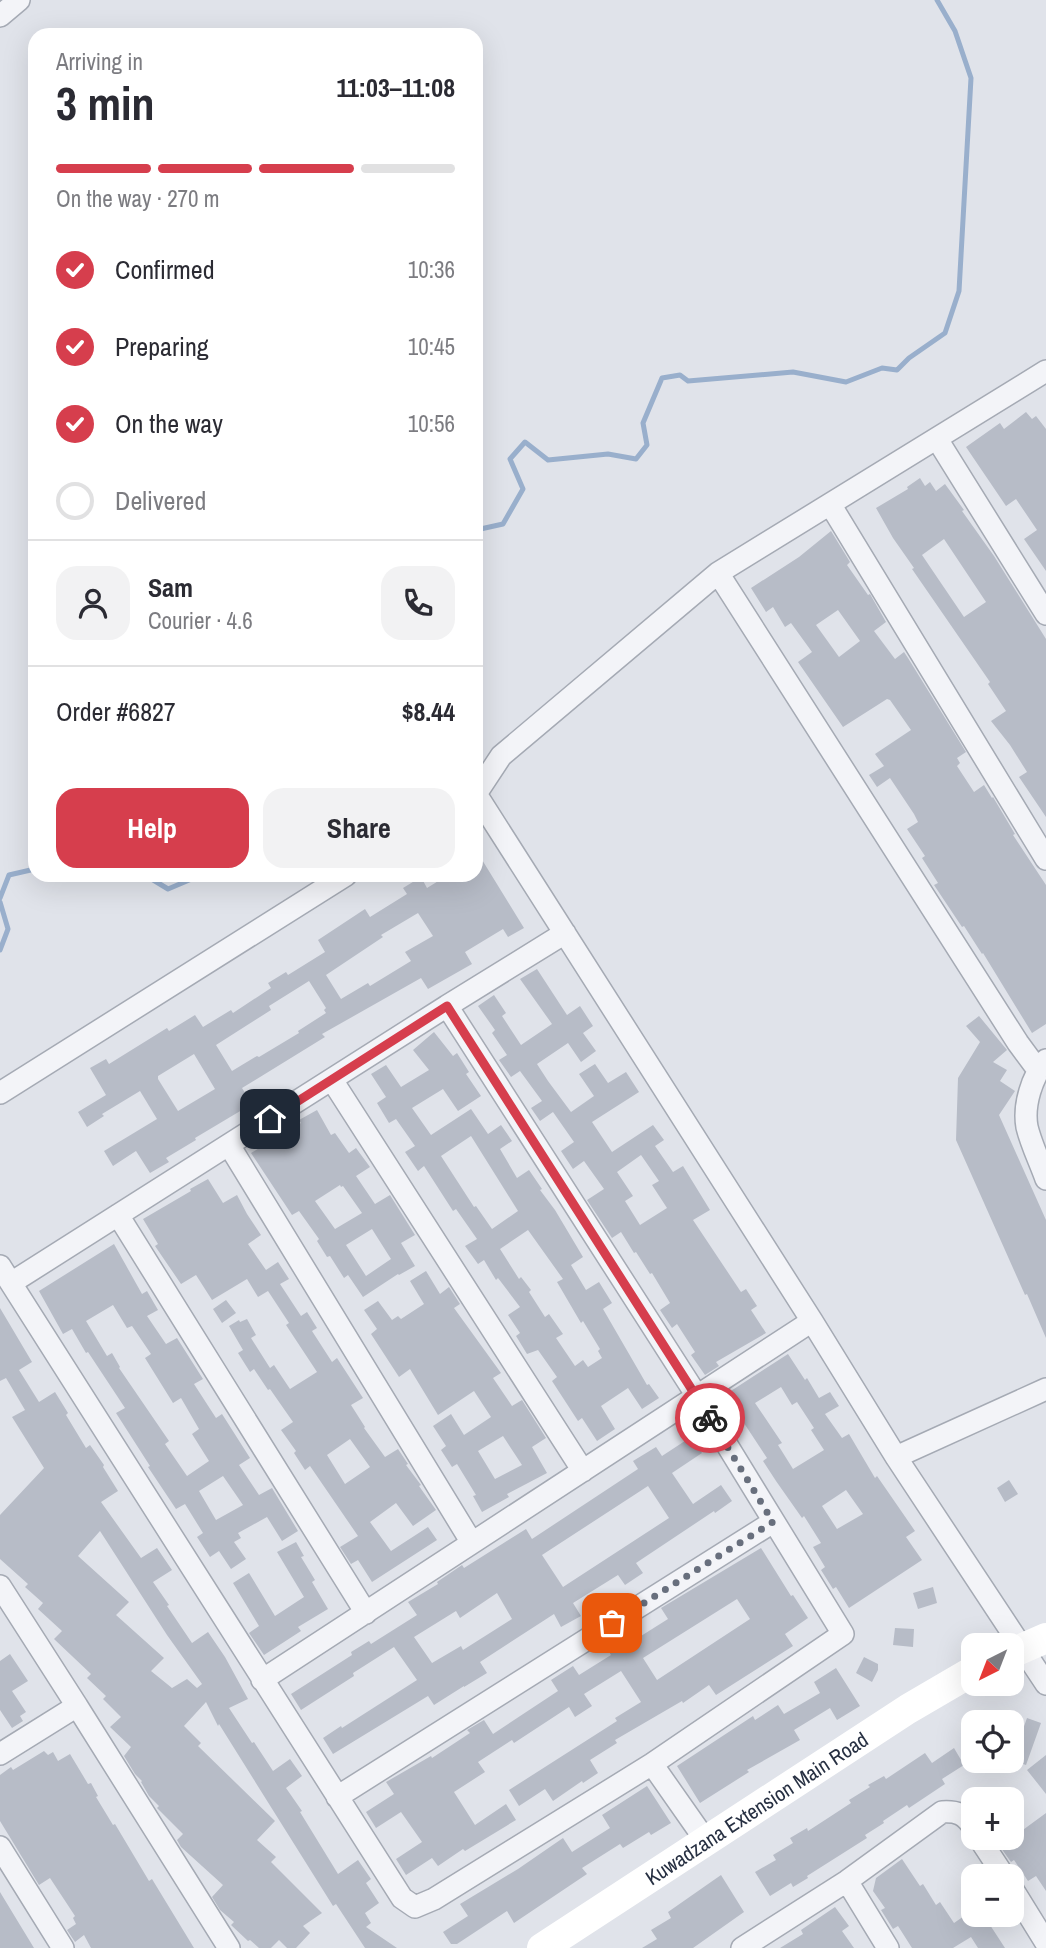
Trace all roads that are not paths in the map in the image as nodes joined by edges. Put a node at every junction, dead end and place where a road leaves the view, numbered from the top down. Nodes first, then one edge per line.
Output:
1 (19, 0) edge
2 (0, 16) edge
3 (1045, 374) edge
4 (937, 439) junction
5 (830, 504) junction
6 (718, 573) junction
7 (1046, 614) edge
8 (483, 783) edge
9 (483, 805) edge
10 (1046, 859) edge
11 (335, 882) edge
12 (565, 933) junction
13 (447, 1006) junction
14 (1042, 1065) edge
15 (332, 1080) junction
16 (0, 1093) edge
17 (229, 1145) junction
18 (1046, 1179) edge
19 (118, 1215) junction
20 (6, 1275) edge
21 (813, 1321) junction
22 (1046, 1389) edge
23 (697, 1396) junction
24 (896, 1457) junction
25 (583, 1471) junction
26 (773, 1522) junction
27 (472, 1543) junction
28 (0, 1586) edge
29 (366, 1613) junction
30 (1027, 1646) edge
31 (961, 1678) edge
32 (262, 1680) junction
33 (1046, 1684) edge
34 (77, 1706) junction
35 (0, 1754) edge
36 (652, 1764) junction
37 (337, 1797) junction
38 (961, 1815) edge
39 (706, 1841) junction
40 (0, 1847) edge
41 (847, 1881) junction
42 (1024, 1907) edge
43 (1046, 1943) edge
44 (63, 1948) edge
45 (229, 1948) edge
46 (542, 1948) edge
47 (741, 1948) edge
48 (888, 1948) edge

1 - 2 street
3 - 4 street
4 - 5 street
4 - 7 street
5 - 6 street
5 - 10 street
6 - 8 street
6 - 14 street
9 - 12 street
11 - 16 street
12 - 13 street
12 - 21 street
13 - 15 street
13 - 23 street
14 - 18 street
15 - 17 street
15 - 25 street
17 - 19 street
17 - 27 street
19 - 20 street
19 - 29 street
20 - 32 street
21 - 23 street
21 - 24 street
22 - 24 street
23 - 25 street
23 - 26 street
24 - 30 street
25 - 27 street
26 - 36 street
26 - 37 street
27 - 29 street
28 - 34 street
29 - 32 street
30 - 33 street
31 - 39 street, Kuwadzana Extension Main Road
32 - 37 street
34 - 35 street
34 - 45 street
36 - 37 street
36 - 39 street
38 - 41 street
39 - 46 street, Kuwadzana Extension Main Road
40 - 44 street
41 - 47 street
41 - 48 street
42 - 43 street

